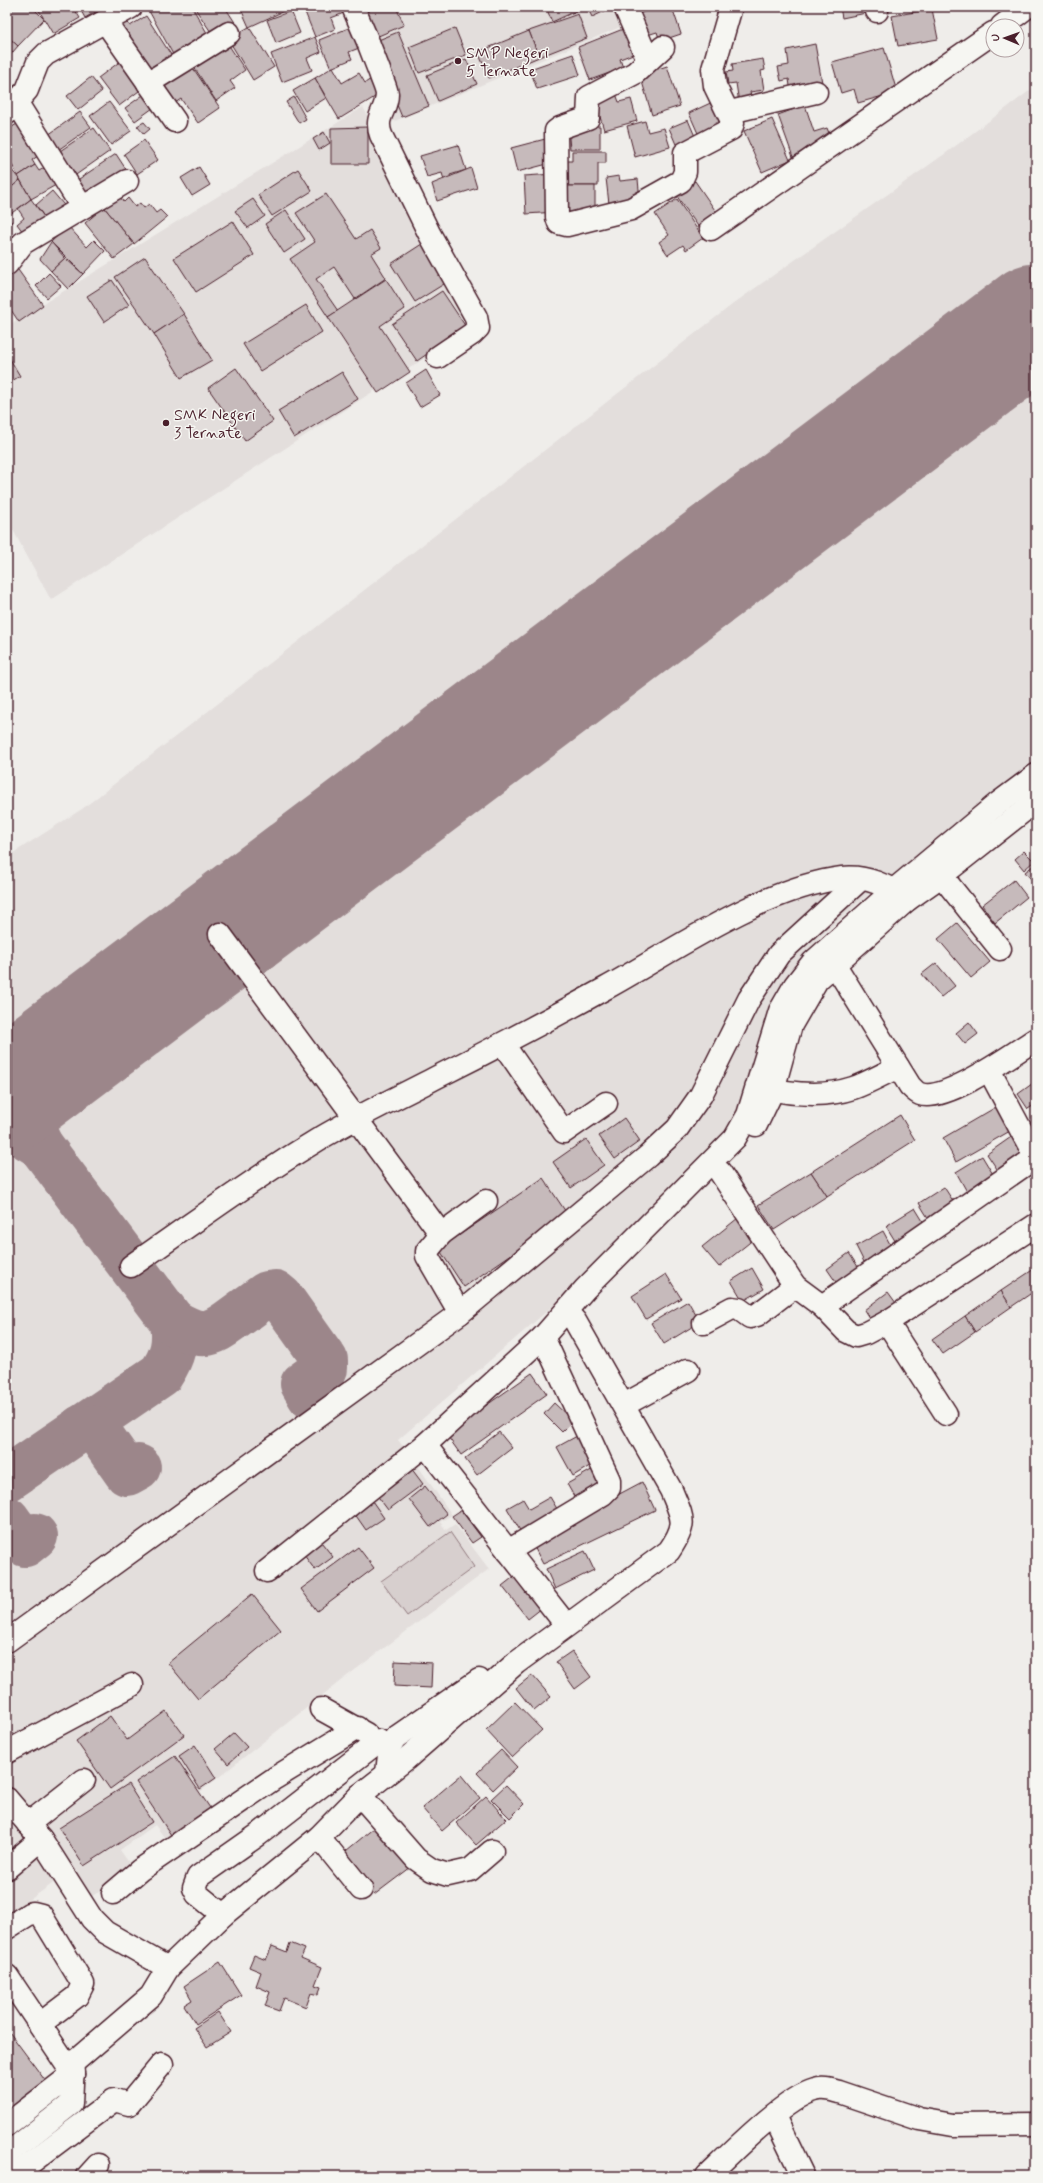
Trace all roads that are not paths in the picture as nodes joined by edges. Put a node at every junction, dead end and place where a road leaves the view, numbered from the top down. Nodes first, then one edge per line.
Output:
1 (128, 7) edge
2 (353, 7) edge
3 (625, 7) edge
4 (731, 7) edge
5 (1028, 7) edge
6 (1013, 18) edge
7 (105, 21) junction
8 (230, 33) dead end
9 (985, 39) edge
10 (148, 83) junction
11 (816, 92) dead end
12 (12, 108) edge
13 (730, 112) junction
14 (175, 121) dead end
15 (127, 181) dead end
16 (82, 207) junction
17 (711, 229) dead end
18 (7, 264) edge
19 (438, 357) dead end
20 (1036, 775) edge
21 (1036, 802) edge
22 (936, 868) junction
23 (861, 879) junction
24 (901, 895) junction
25 (220, 934) dead end
26 (1000, 949) dead end
27 (830, 958) junction
28 (1036, 1038) edge
29 (503, 1044) junction
30 (898, 1067) junction
31 (989, 1070) junction
32 (765, 1088) junction
33 (606, 1103) dead end
34 (358, 1118) junction
35 (1036, 1158) edge
36 (720, 1172) junction
37 (486, 1200) dead end
38 (1036, 1225) edge
39 (441, 1234) junction
40 (131, 1266) dead end
41 (795, 1286) junction
42 (822, 1306) junction
43 (460, 1313) junction
44 (567, 1319) junction
45 (887, 1322) junction
46 (704, 1323) dead end
47 (543, 1337) junction
48 (688, 1370) dead end
49 (624, 1405) junction
50 (946, 1414) dead end
51 (425, 1445) junction
52 (508, 1551) junction
53 (267, 1571) dead end
54 (560, 1616) junction
55 (7, 1641) edge
56 (132, 1685) dead end
57 (321, 1710) dead end
58 (356, 1728) junction
59 (384, 1744) junction
60 (7, 1752) edge
61 (388, 1773) junction
62 (84, 1780) dead end
63 (360, 1795) junction
64 (7, 1799) edge
65 (35, 1832) junction
66 (319, 1837) junction
67 (492, 1851) dead end
68 (7, 1868) edge
69 (361, 1889) dead end
70 (113, 1893) dead end
71 (222, 1916) junction
72 (7, 1928) edge
73 (168, 1968) junction
74 (7, 1976) edge
75 (40, 2024) junction
76 (162, 2064) dead end
77 (73, 2074) junction
78 (71, 2104) junction
79 (774, 2116) junction
80 (82, 2124) junction
81 (1036, 2124) edge
82 (7, 2125) edge
83 (7, 2154) edge
84 (13, 2176) edge
85 (707, 2176) edge
86 (802, 2176) edge

1 - 7 street
2 - 19 street
3 - 13 street
4 - 13 street
5 - 6 street
7 - 10 street
7 - 12 street
8 - 10 street
9 - 17 street
10 - 14 street
11 - 13 street
12 - 16 street
15 - 16 street
16 - 18 street
20 - 22 street
21 - 22 street
22 - 24 street
22 - 26 street
23 - 24 street
23 - 29 street
23 - 43 street
24 - 27 street
25 - 34 street
27 - 30 street
27 - 32 street
28 - 31 street
29 - 33 street
29 - 34 street
30 - 31 street
30 - 32 street
31 - 35 street
32 - 36 street
32 - 44 street
34 - 39 street
34 - 40 street
35 - 42 street
36 - 41 street
36 - 44 street
37 - 39 street
38 - 45 street
39 - 43 street
41 - 42 street
41 - 46 street
42 - 45 street
43 - 55 street
44 - 47 street
44 - 49 street
44 - 54 street
45 - 50 street
47 - 51 street
47 - 52 street
48 - 49 street
49 - 61 street
51 - 52 street
51 - 53 street
52 - 54 street
54 - 59 street
56 - 60 street
57 - 58 street
58 - 59 street
58 - 70 street
59 - 61 street
59 - 71 street
61 - 63 street
62 - 65 street
63 - 66 street
63 - 67 street
64 - 65 street
65 - 68 street
65 - 73 street
66 - 69 street
66 - 71 street
71 - 73 street
72 - 75 street
73 - 77 street
74 - 75 street
75 - 77 street
76 - 80 street
77 - 78 street
77 - 82 street
78 - 80 street
78 - 83 street
79 - 81 street
79 - 85 street
79 - 86 street
80 - 84 street

